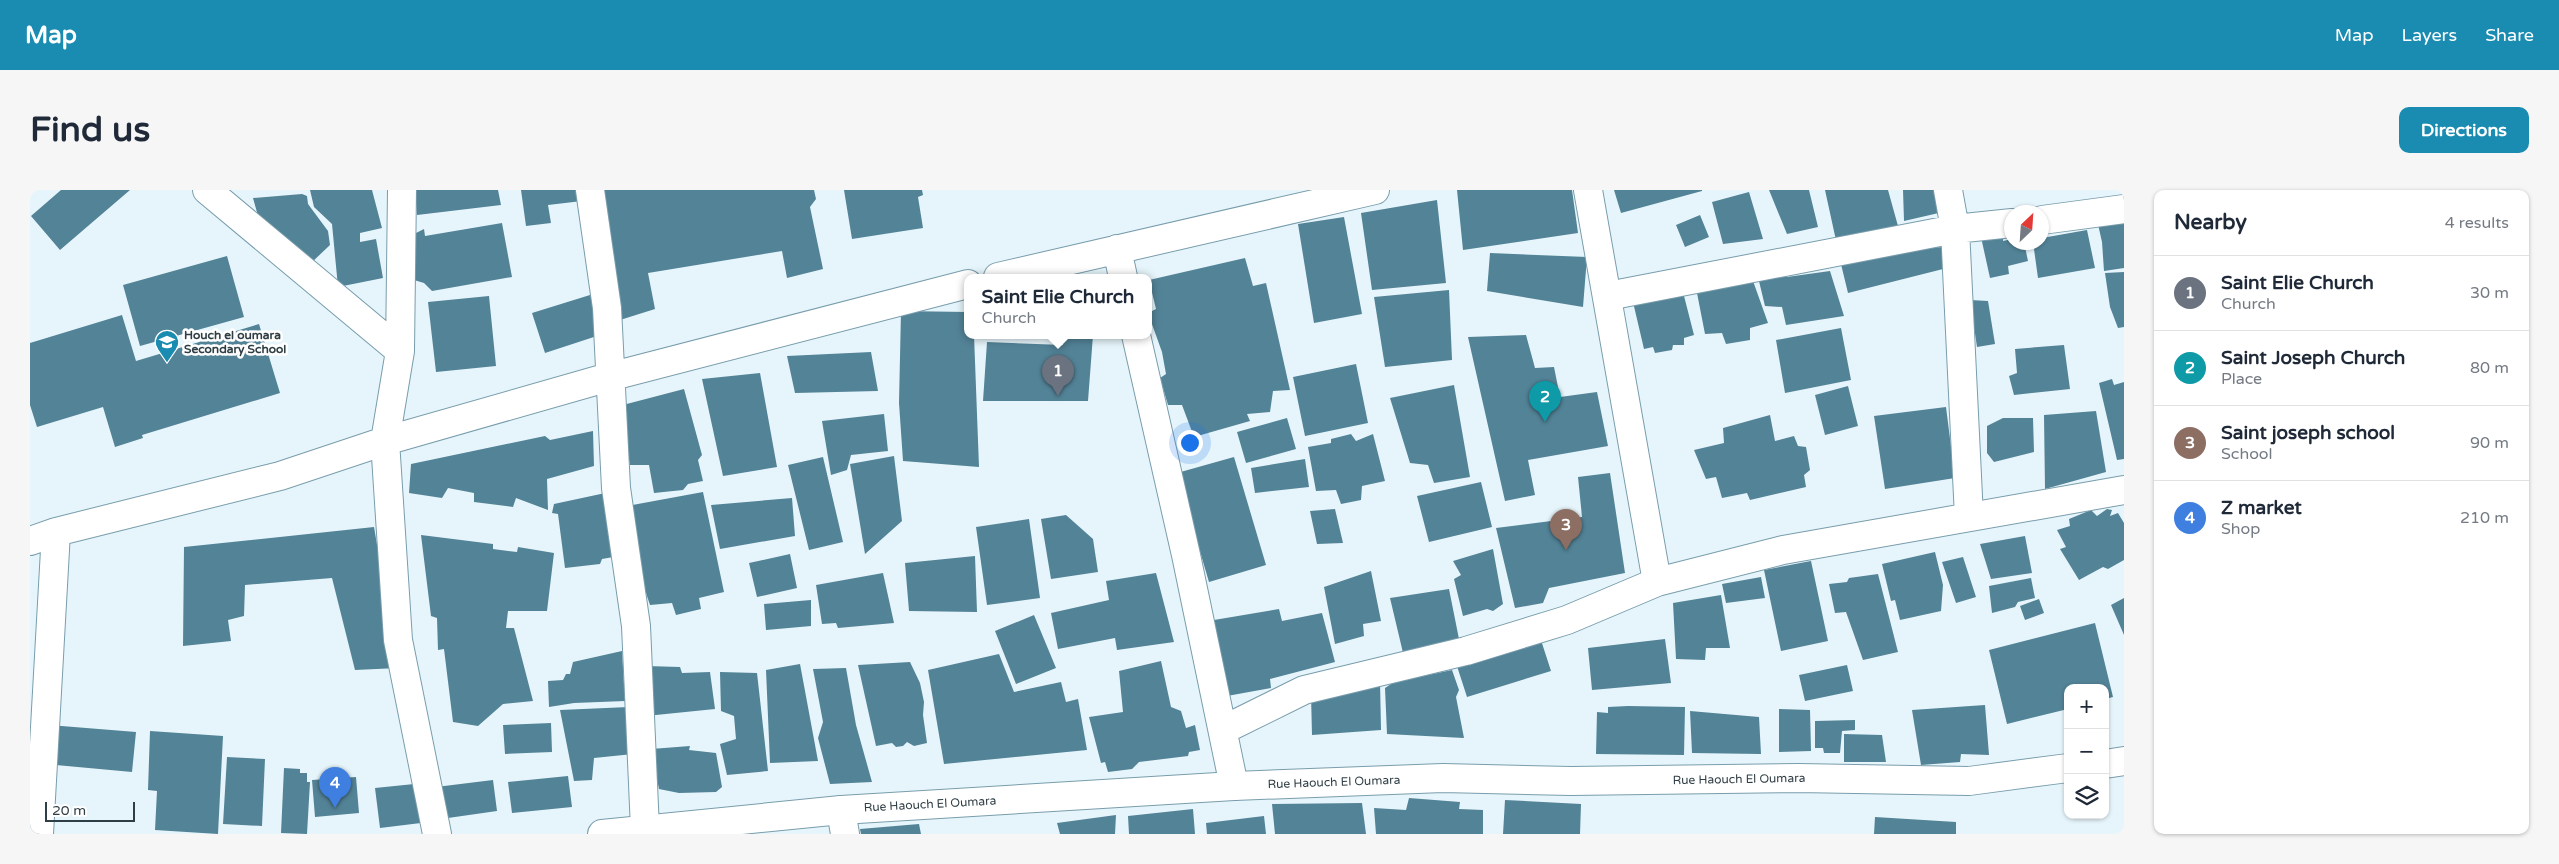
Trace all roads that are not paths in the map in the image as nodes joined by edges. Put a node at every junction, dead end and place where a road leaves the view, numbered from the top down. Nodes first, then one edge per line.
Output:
1 (207, 190) edge
2 (402, 190) edge
3 (590, 190) edge
4 (1375, 190) edge
5 (1588, 190) edge
6 (1948, 190) edge
7 (2124, 209) edge
8 (2049, 219) edge
9 (2004, 224) edge
10 (1955, 229) junction
11 (1117, 249) junction
12 (1011, 274) edge
13 (1122, 274) edge
14 (964, 285) edge
15 (1608, 296) junction
16 (1137, 339) edge
17 (400, 350) junction
18 (610, 377) junction
19 (385, 441) junction
20 (2123, 492) edge
21 (1969, 517) junction
22 (56, 532) junction
23 (30, 541) edge
24 (1657, 582) junction
25 (1223, 730) junction
26 (2124, 761) edge
27 (2109, 763) edge
28 (2064, 769) edge
29 (1234, 786) junction
30 (843, 822) edge
31 (645, 829) junction
32 (39, 834) edge
33 (437, 834) edge
34 (602, 834) edge

1 - 17 street
2 - 17 street
3 - 18 street
4 - 11 street
5 - 15 street
6 - 10 street
7 - 8 street
9 - 10 street
10 - 15 street
10 - 21 street
11 - 12 street
11 - 13 street
14 - 18 street
15 - 24 street
16 - 25 street
17 - 19 street
18 - 19 street
18 - 31 street
19 - 22 street
19 - 33 street
20 - 21 street
21 - 24 street
22 - 23 street
22 - 32 street
24 - 25 street
25 - 29 street
26 - 27 street
28 - 29 street, Rue Haouch El Oumara
29 - 30 street, Rue Haouch El Oumara
30 - 31 street, Rue Haouch El Oumara
31 - 34 street, Rue Haouch El Oumara

